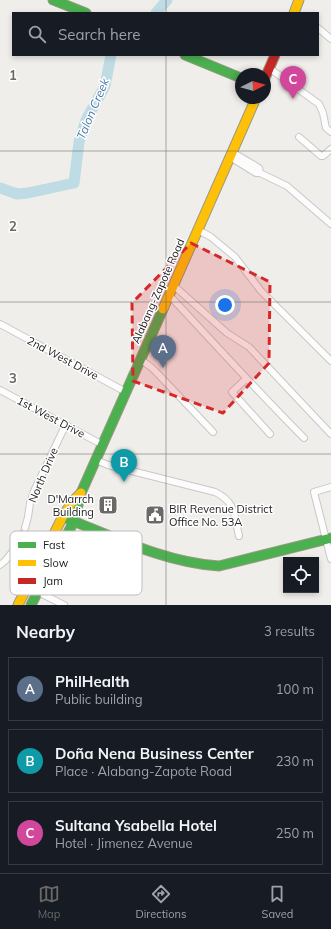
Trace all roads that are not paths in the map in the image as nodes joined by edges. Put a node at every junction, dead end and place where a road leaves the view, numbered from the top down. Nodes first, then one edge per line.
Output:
1 (53, 0) edge
2 (299, 0) edge
3 (83, 12) edge
4 (296, 12) edge
5 (319, 29) edge
6 (331, 39) edge
7 (187, 56) edge
8 (275, 56) edge
9 (269, 68) edge
10 (271, 69) edge
11 (235, 76) edge
12 (253, 104) edge
13 (331, 132) edge
14 (299, 137) dead end
15 (331, 148) edge
16 (231, 155) junction
17 (331, 224) edge
18 (198, 230) junction
19 (173, 285) junction
20 (169, 295) junction
21 (0, 324) edge
22 (140, 360) junction
23 (331, 361) edge
24 (246, 379) junction
25 (0, 390) edge
26 (126, 392) junction
27 (66, 424) junction
28 (213, 432) dead end
29 (270, 434) dead end
30 (331, 434) edge
31 (304, 438) dead end
32 (102, 445) junction
33 (96, 460) junction
34 (331, 487) edge
35 (81, 493) junction
36 (63, 516) junction
37 (74, 521) junction
38 (25, 528) tunnel mouth
39 (55, 531) edge
40 (69, 531) edge
41 (100, 531) edge
42 (238, 536) dead end
43 (329, 538) edge
44 (142, 547) edge
45 (10, 555) tunnel mouth
46 (331, 559) edge
47 (0, 565) edge
48 (23, 595) edge
49 (36, 595) edge
50 (44, 595) edge
51 (18, 605) edge
52 (31, 605) edge
53 (64, 605) edge

1 - 3 main road
2 - 4 main road
5 - 6 street
7 - 11 main road
8 - 9 main road
10 - 13 street
12 - 16 main road, Alabang-Zapote Road
14 - 15 street
16 - 17 street
16 - 18 main road, Alabang-Zapote Road
18 - 19 main road, Alabang-Zapote Road
18 - 23 street
19 - 20 main road, Alabang-Zapote Road
19 - 30 street
20 - 22 main road, Alabang-Zapote Road
20 - 24 street
21 - 26 street, 2nd West Drive
22 - 26 main road, Alabang-Zapote Road
22 - 28 street
24 - 29 street
24 - 31 street
25 - 27 street, 1st West Drive
26 - 32 main road, Alabang-Zapote Road
27 - 32 street, 1st West Drive
27 - 38 street, North Drive
32 - 33 main road, Alabang-Zapote Road
33 - 35 main road, Alabang-Zapote Road
33 - 42 street
34 - 43 street
35 - 36 main road, Alabang-Zapote Road
35 - 37 main road, Alabang-Zapote Road
36 - 37 main road
36 - 39 main road, Alabang-Zapote Road
37 - 40 main road, Alabang-Zapote Road
37 - 41 main road
43 - 44 main road
43 - 46 street
45 - 47 street
48 - 51 main road, Alabang-Zapote Road
49 - 52 main road, Alabang-Zapote Road
50 - 53 street

